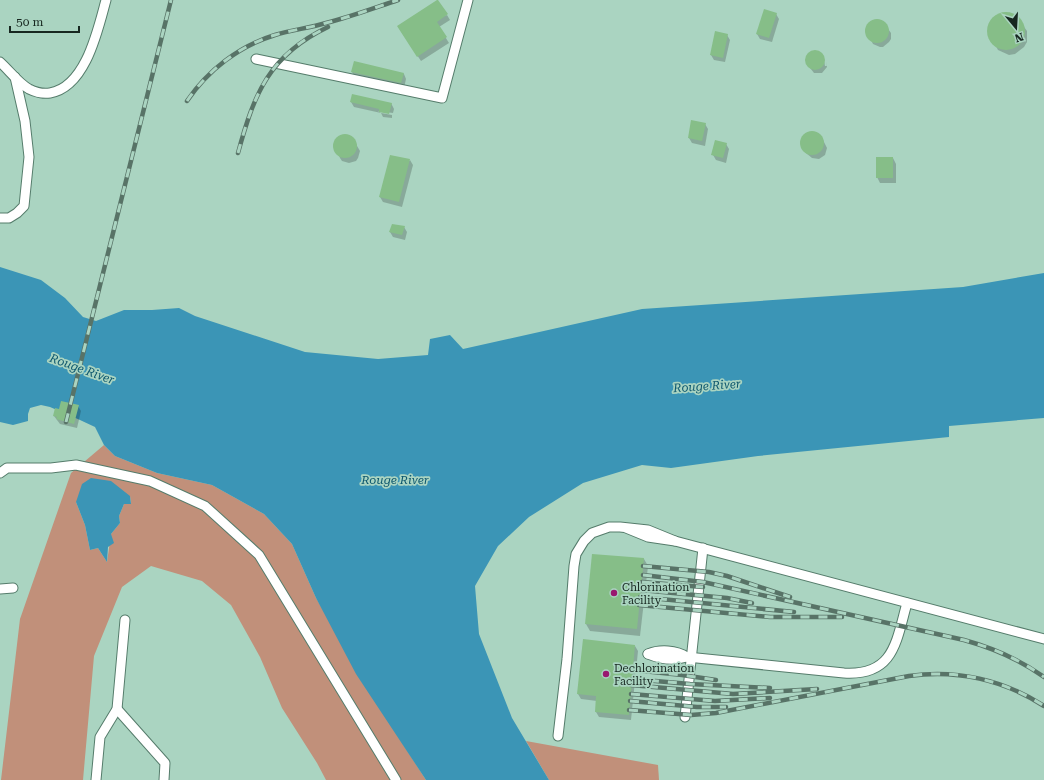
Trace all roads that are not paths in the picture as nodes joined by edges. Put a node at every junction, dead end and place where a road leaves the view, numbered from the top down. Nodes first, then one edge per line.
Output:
1 (106, 0) edge
2 (468, 0) edge
3 (256, 59) dead end
4 (0, 62) edge
5 (15, 78) junction
6 (0, 218) edge
7 (0, 473) edge
8 (702, 548) junction
9 (12, 588) dead end
10 (0, 589) edge
11 (907, 603) junction
12 (125, 620) dead end
13 (1044, 639) edge
14 (689, 657) junction
15 (117, 709) junction
16 (685, 717) dead end
17 (558, 736) dead end
18 (96, 780) edge
19 (164, 780) edge
20 (396, 780) edge

1 - 5 lane
2 - 3 lane
4 - 5 lane
5 - 6 lane
7 - 20 lane
8 - 11 lane
8 - 14 lane
8 - 17 lane
9 - 10 lane
11 - 13 lane
11 - 14 lane
12 - 15 lane
14 - 16 lane
15 - 18 lane
15 - 19 lane

